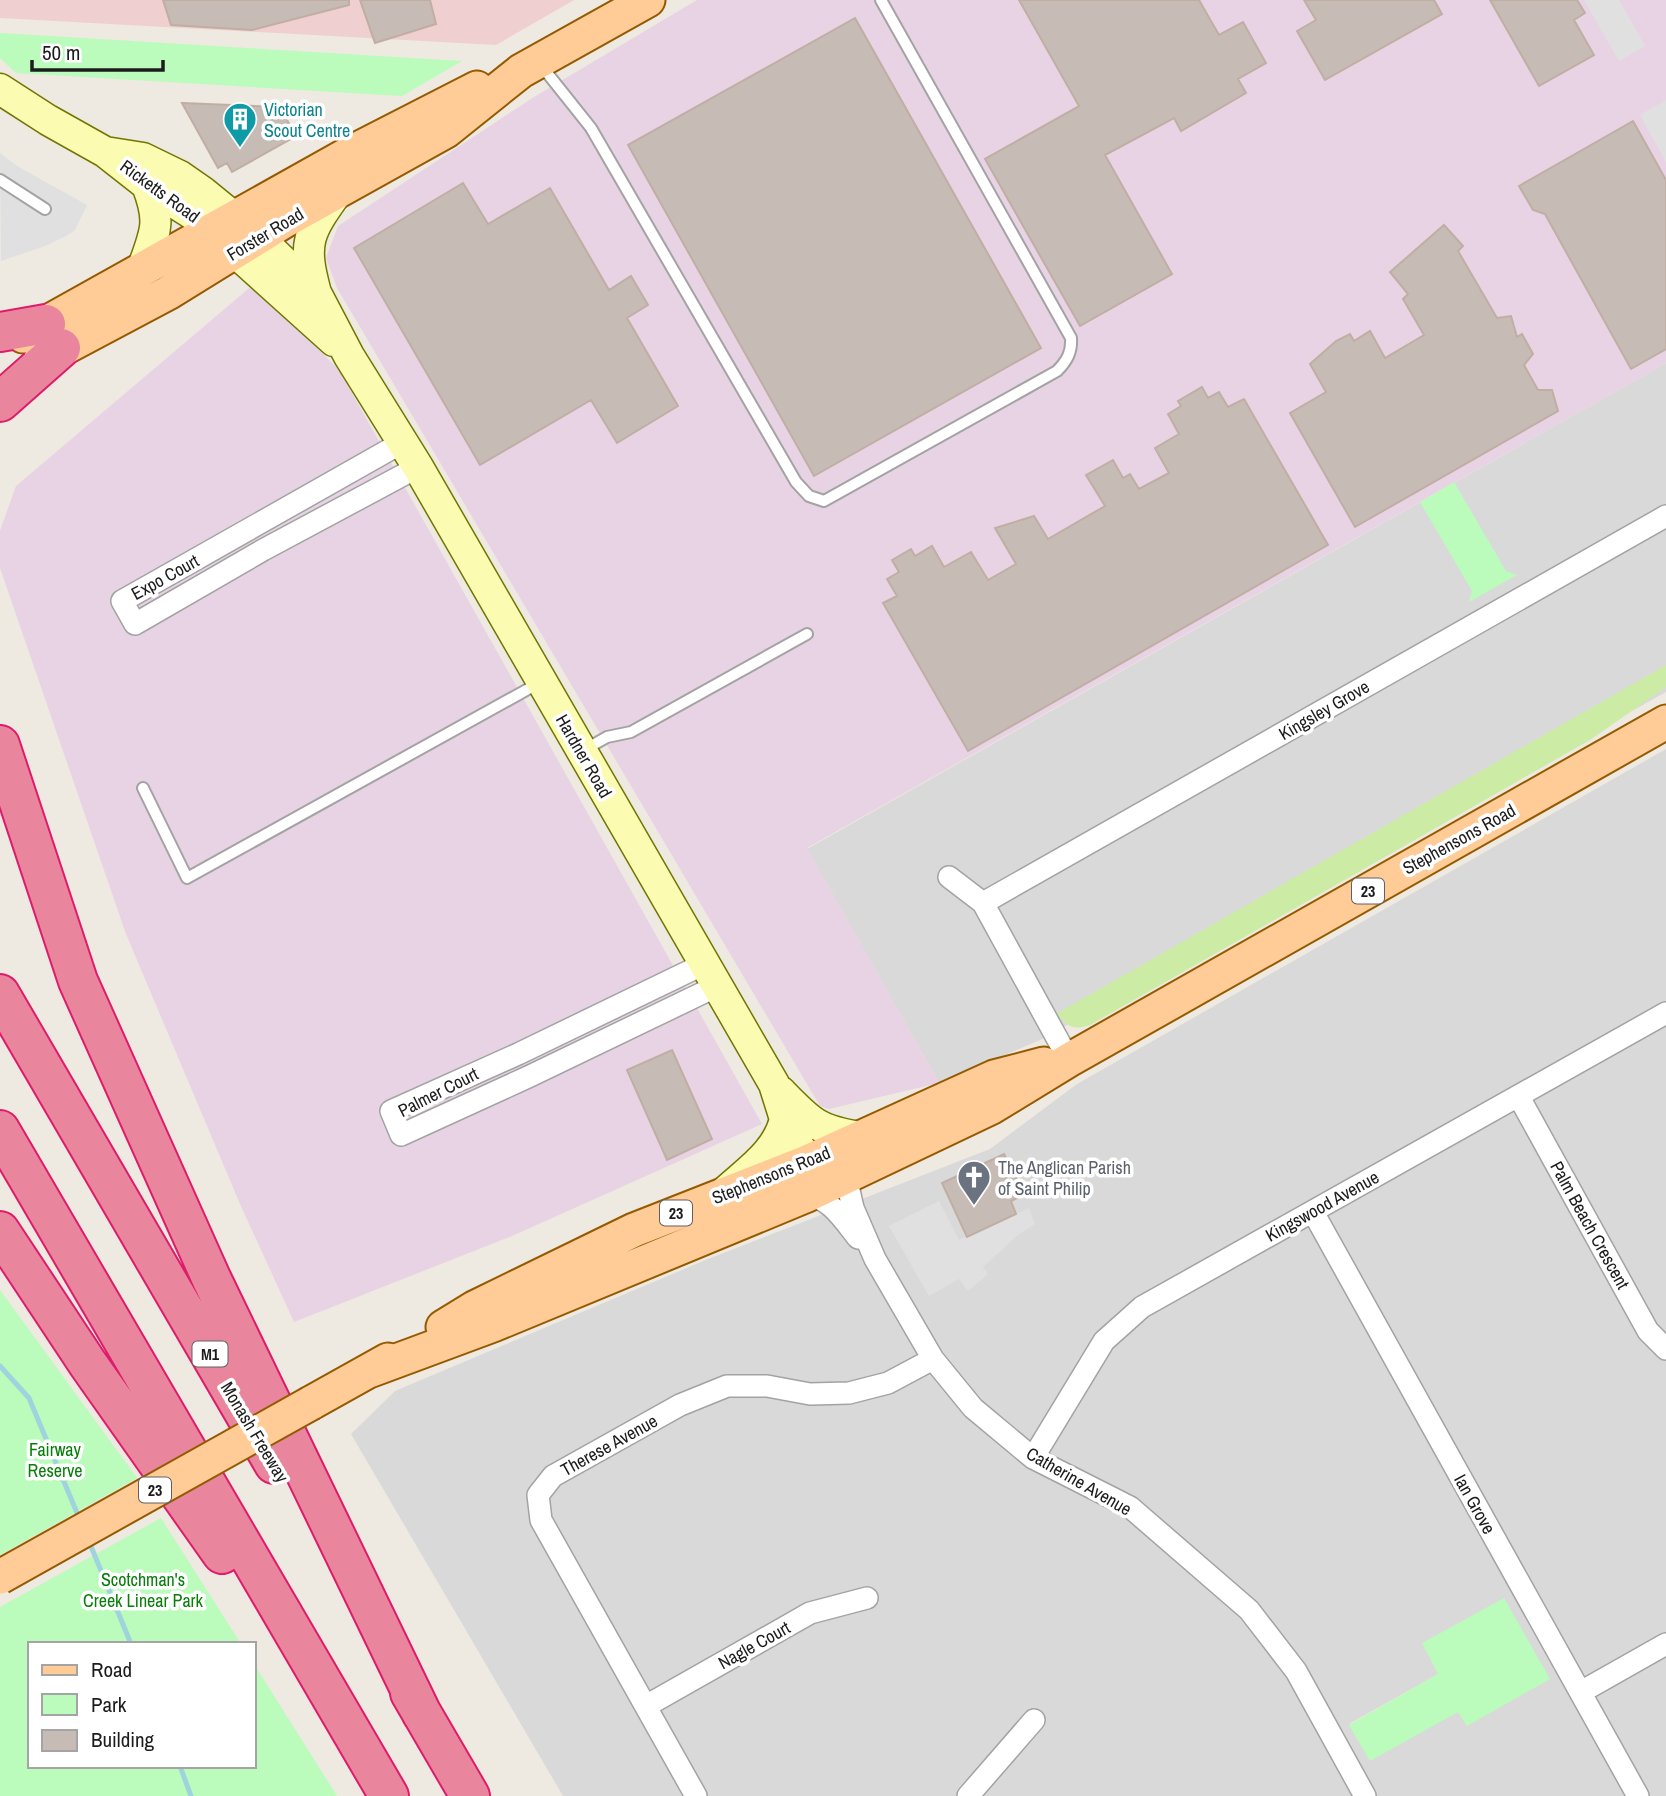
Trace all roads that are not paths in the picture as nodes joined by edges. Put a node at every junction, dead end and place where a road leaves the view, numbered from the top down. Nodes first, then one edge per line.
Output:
1 (648, 0) edge
2 (881, 0) edge
3 (530, 66) junction
4 (0, 89) edge
5 (105, 152) junction
6 (0, 180) edge
7 (147, 185) junction
8 (338, 191) junction
9 (45, 209) dead end
10 (236, 234) junction
11 (142, 270) junction
12 (316, 293) junction
13 (0, 332) edge
14 (54, 336) junction
15 (0, 348) edge
16 (349, 356) junction
17 (0, 383) edge
18 (0, 402) edge
19 (410, 454) junction
20 (1666, 516) edge
21 (251, 528) junction
22 (263, 550) junction
23 (807, 634) dead end
24 (541, 681) junction
25 (1666, 722) edge
26 (0, 745) edge
27 (582, 751) junction
28 (143, 788) dead end
29 (949, 877) dead end
30 (983, 903) junction
31 (710, 975) junction
32 (0, 994) edge
33 (1666, 1013) edge
34 (518, 1054) junction
35 (1069, 1060) junction
36 (528, 1077) junction
37 (774, 1084) junction
38 (1519, 1097) junction
39 (785, 1119) junction
40 (0, 1130) edge
41 (861, 1137) junction
42 (807, 1162) junction
43 (846, 1177) junction
44 (723, 1194) junction
45 (805, 1196) junction
46 (1313, 1212) junction
47 (0, 1231) edge
48 (875, 1259) junction
49 (1666, 1349) edge
50 (933, 1359) junction
51 (369, 1371) junction
52 (1033, 1458) junction
53 (0, 1577) edge
54 (867, 1598) dead end
55 (1666, 1644) edge
56 (1581, 1692) junction
57 (646, 1706) junction
58 (422, 1713) junction
59 (1034, 1720) dead end
60 (382, 1783) edge
61 (470, 1796) edge
62 (696, 1796) edge
63 (968, 1796) edge
64 (1365, 1796) edge
65 (1638, 1796) edge

1 - 3 main road, Forster Road
2 - 3 lane
3 - 8 main road, Forster Road
3 - 10 main road, Forster Road
4 - 5 street, Ricketts Road
5 - 7 street, Ricketts Road
5 - 10 street, Ricketts Road
6 - 9 lane
7 - 10 street, Ricketts Road
7 - 11 street
8 - 10 main road, Forster Road
8 - 12 street
10 - 11 main road, Forster Road
10 - 12 street, Hardner Road
10 - 14 main road, Forster Road
10 - 16 street, Hardner Road
11 - 14 main road, Forster Road
12 - 16 street, Hardner Road
13 - 14 highway
14 - 15 main road, Forster Road
14 - 17 main road, Forster Road
14 - 18 highway
16 - 19 street, Hardner Road
19 - 21 street, Expo Court
19 - 22 street, Expo Court
19 - 24 street, Hardner Road
20 - 30 street, Kingsley Grove
21 - 22 street
21 - 22 street, Expo Court
23 - 27 lane
24 - 27 street, Hardner Road
24 - 28 lane
25 - 35 main road, Stephensons Road / 23
26 - 58 highway
27 - 31 street, Hardner Road
29 - 30 street
30 - 35 street
31 - 34 street, Palmer Court
31 - 36 street, Palmer Court
31 - 37 street, Hardner Road
32 - 58 highway, Monash Freeway / M1
33 - 38 street, Kingswood Avenue
34 - 36 street
34 - 36 street, Palmer Court
35 - 41 main road, Stephensons Road / 23
35 - 43 main road, Stephensons Road / 23
37 - 39 street, Hardner Road
37 - 41 street
38 - 46 street, Kingswood Avenue
38 - 49 street, Palm Beach Crescent
39 - 42 street, Hardner Road
39 - 44 street
40 - 60 highway
41 - 42 main road, Stephensons Road / 23
42 - 43 main road
42 - 44 main road, Stephensons Road / 23
43 - 45 main road, Stephensons Road / 23
43 - 48 street, Catherine Avenue
44 - 51 main road, Stephensons Road / 23
45 - 48 street, Catherine Avenue
45 - 51 main road, Stephensons Road / 23
46 - 52 street, Kingswood Avenue
46 - 56 street, Ian Grove
47 - 60 highway
48 - 50 street, Catherine Avenue
50 - 52 street, Catherine Avenue
50 - 57 street, Therese Avenue
51 - 53 main road, Stephensons Road / 23, bridge
52 - 64 street, Catherine Avenue
54 - 57 street, Nagle Court
55 - 56 street
56 - 65 street, Ian Grove
57 - 62 street, Therese Avenue
58 - 61 highway, Monash Freeway / M1
59 - 63 street

